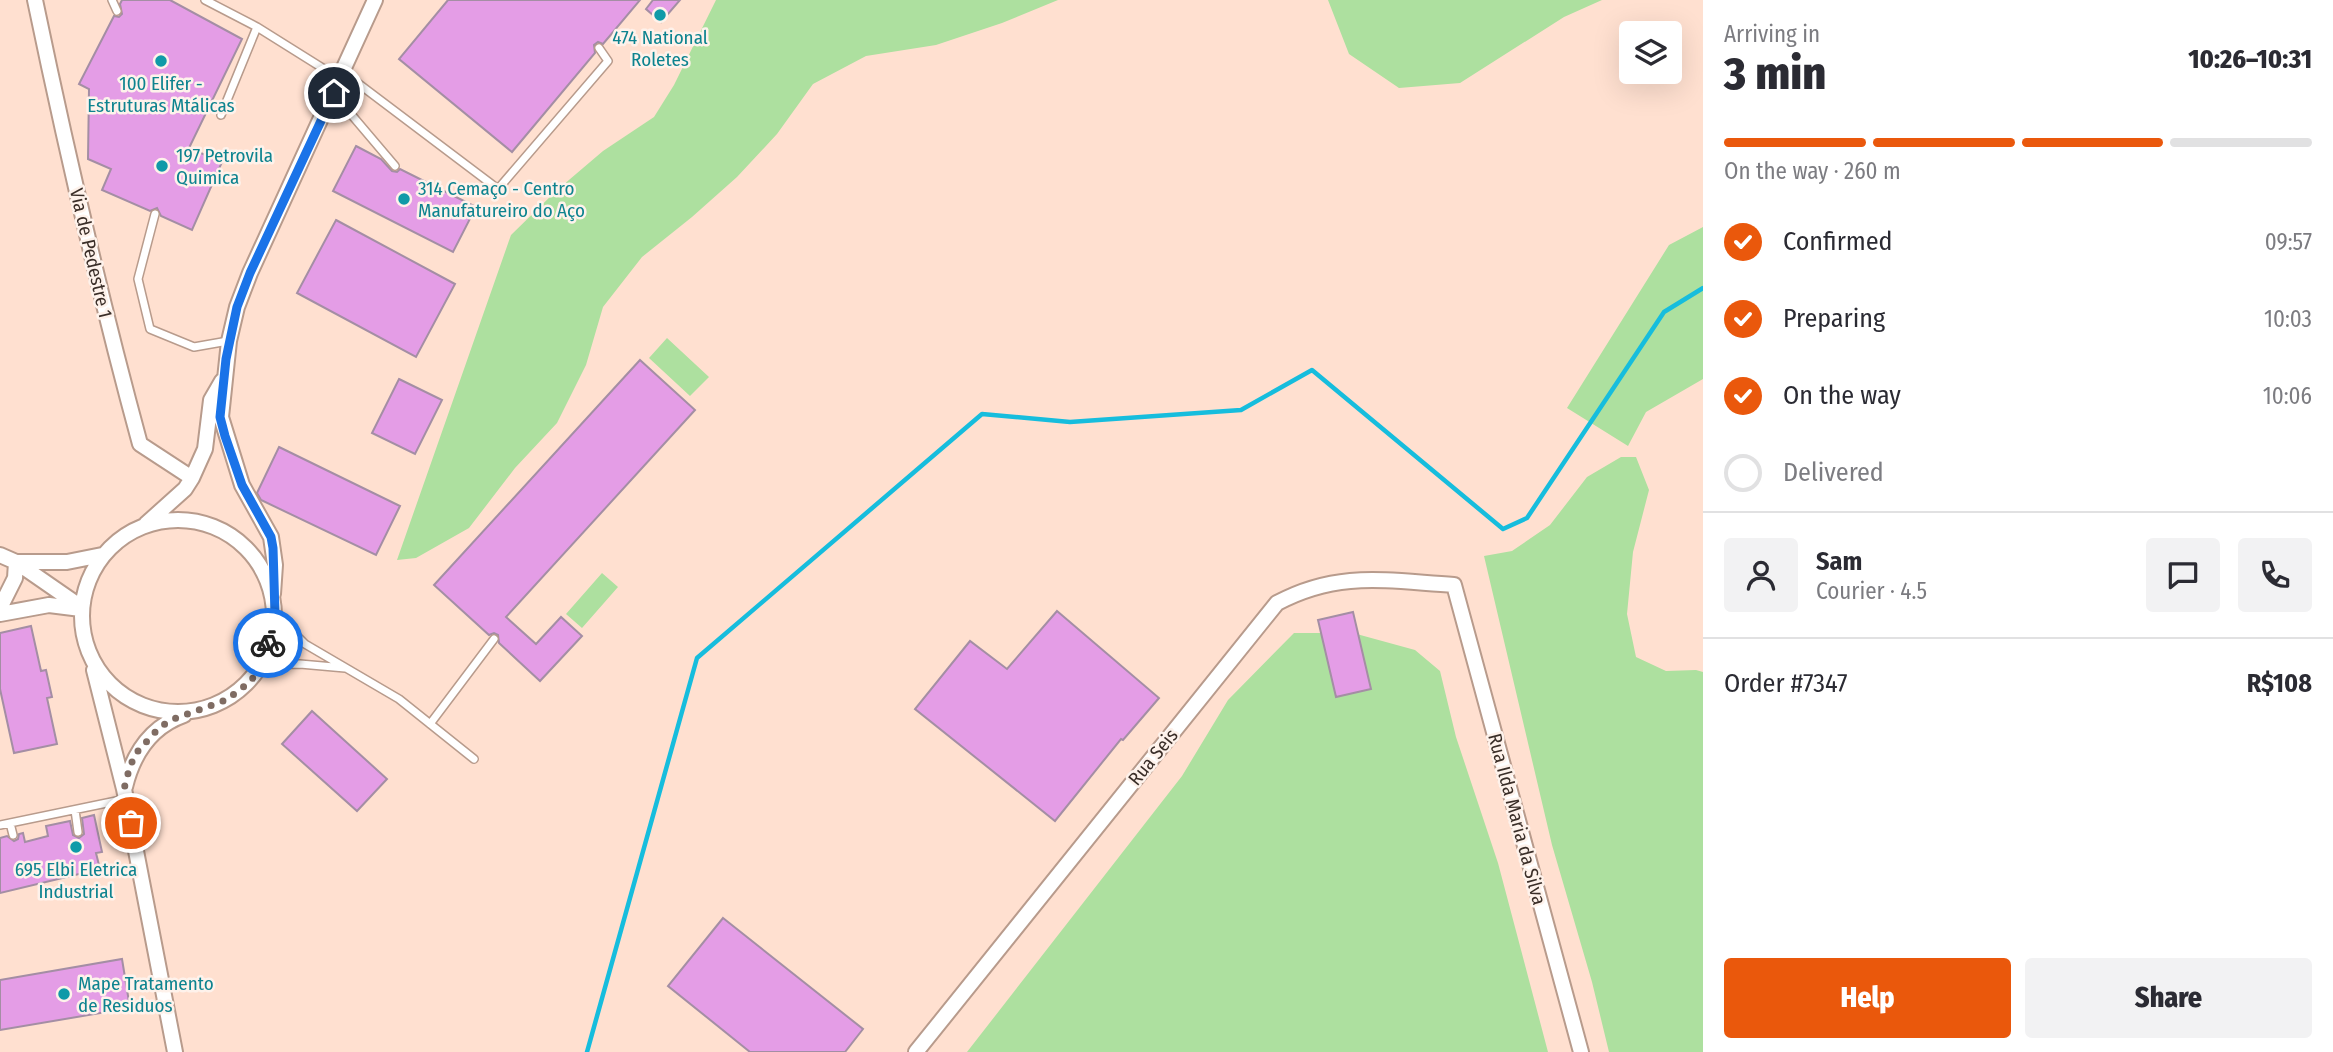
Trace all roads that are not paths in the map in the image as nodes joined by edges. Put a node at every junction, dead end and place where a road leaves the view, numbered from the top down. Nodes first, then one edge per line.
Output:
1 (35, 0) edge
2 (112, 0) edge
3 (205, 0) edge
4 (375, 0) edge
5 (117, 11) dead end
6 (257, 27) junction
7 (599, 48) dead end
8 (339, 81) junction
9 (221, 115) dead end
10 (395, 166) dead end
11 (155, 214) dead end
12 (229, 341) junction
13 (224, 377) junction
14 (192, 478) junction
15 (145, 525) junction
16 (0, 555) edge
17 (102, 555) junction
18 (16, 562) junction
19 (1454, 586) joint
20 (273, 594) junction
21 (0, 608) edge
22 (81, 608) junction
23 (0, 614) edge
24 (275, 614) junction
25 (494, 639) dead end
26 (91, 659) junction
27 (262, 666) junction
28 (349, 669) junction
29 (199, 711) junction
30 (430, 724) junction
31 (474, 758) dead end
32 (125, 794) junction
33 (75, 810) junction
34 (10, 823) junction
35 (0, 825) edge
36 (78, 832) dead end
37 (13, 835) dead end
38 (175, 1052) edge
39 (916, 1052) edge
40 (1581, 1052) edge

1 - 14 street, Via de Pedestre 1
2 - 5 lane
3 - 6 lane
4 - 8 street
6 - 8 lane
6 - 9 lane
7 - 8 lane
8 - 10 lane
8 - 12 street
11 - 12 lane
12 - 13 street
13 - 14 street
13 - 20 street
14 - 15 street
15 - 17 street
15 - 20 street
16 - 18 street
17 - 18 street
17 - 22 street
18 - 21 street
18 - 22 street
19 - 39 street, Rua Seis
19 - 40 street, Rua Ilda Maria da Silva
20 - 24 street
22 - 23 street
22 - 26 street
24 - 27 street
24 - 28 lane
25 - 30 lane
26 - 29 street
26 - 32 street
27 - 28 lane
27 - 29 street
28 - 30 lane
29 - 32 street
30 - 31 lane
32 - 33 lane
32 - 38 street
33 - 34 lane
33 - 36 lane
34 - 35 lane
34 - 37 lane

